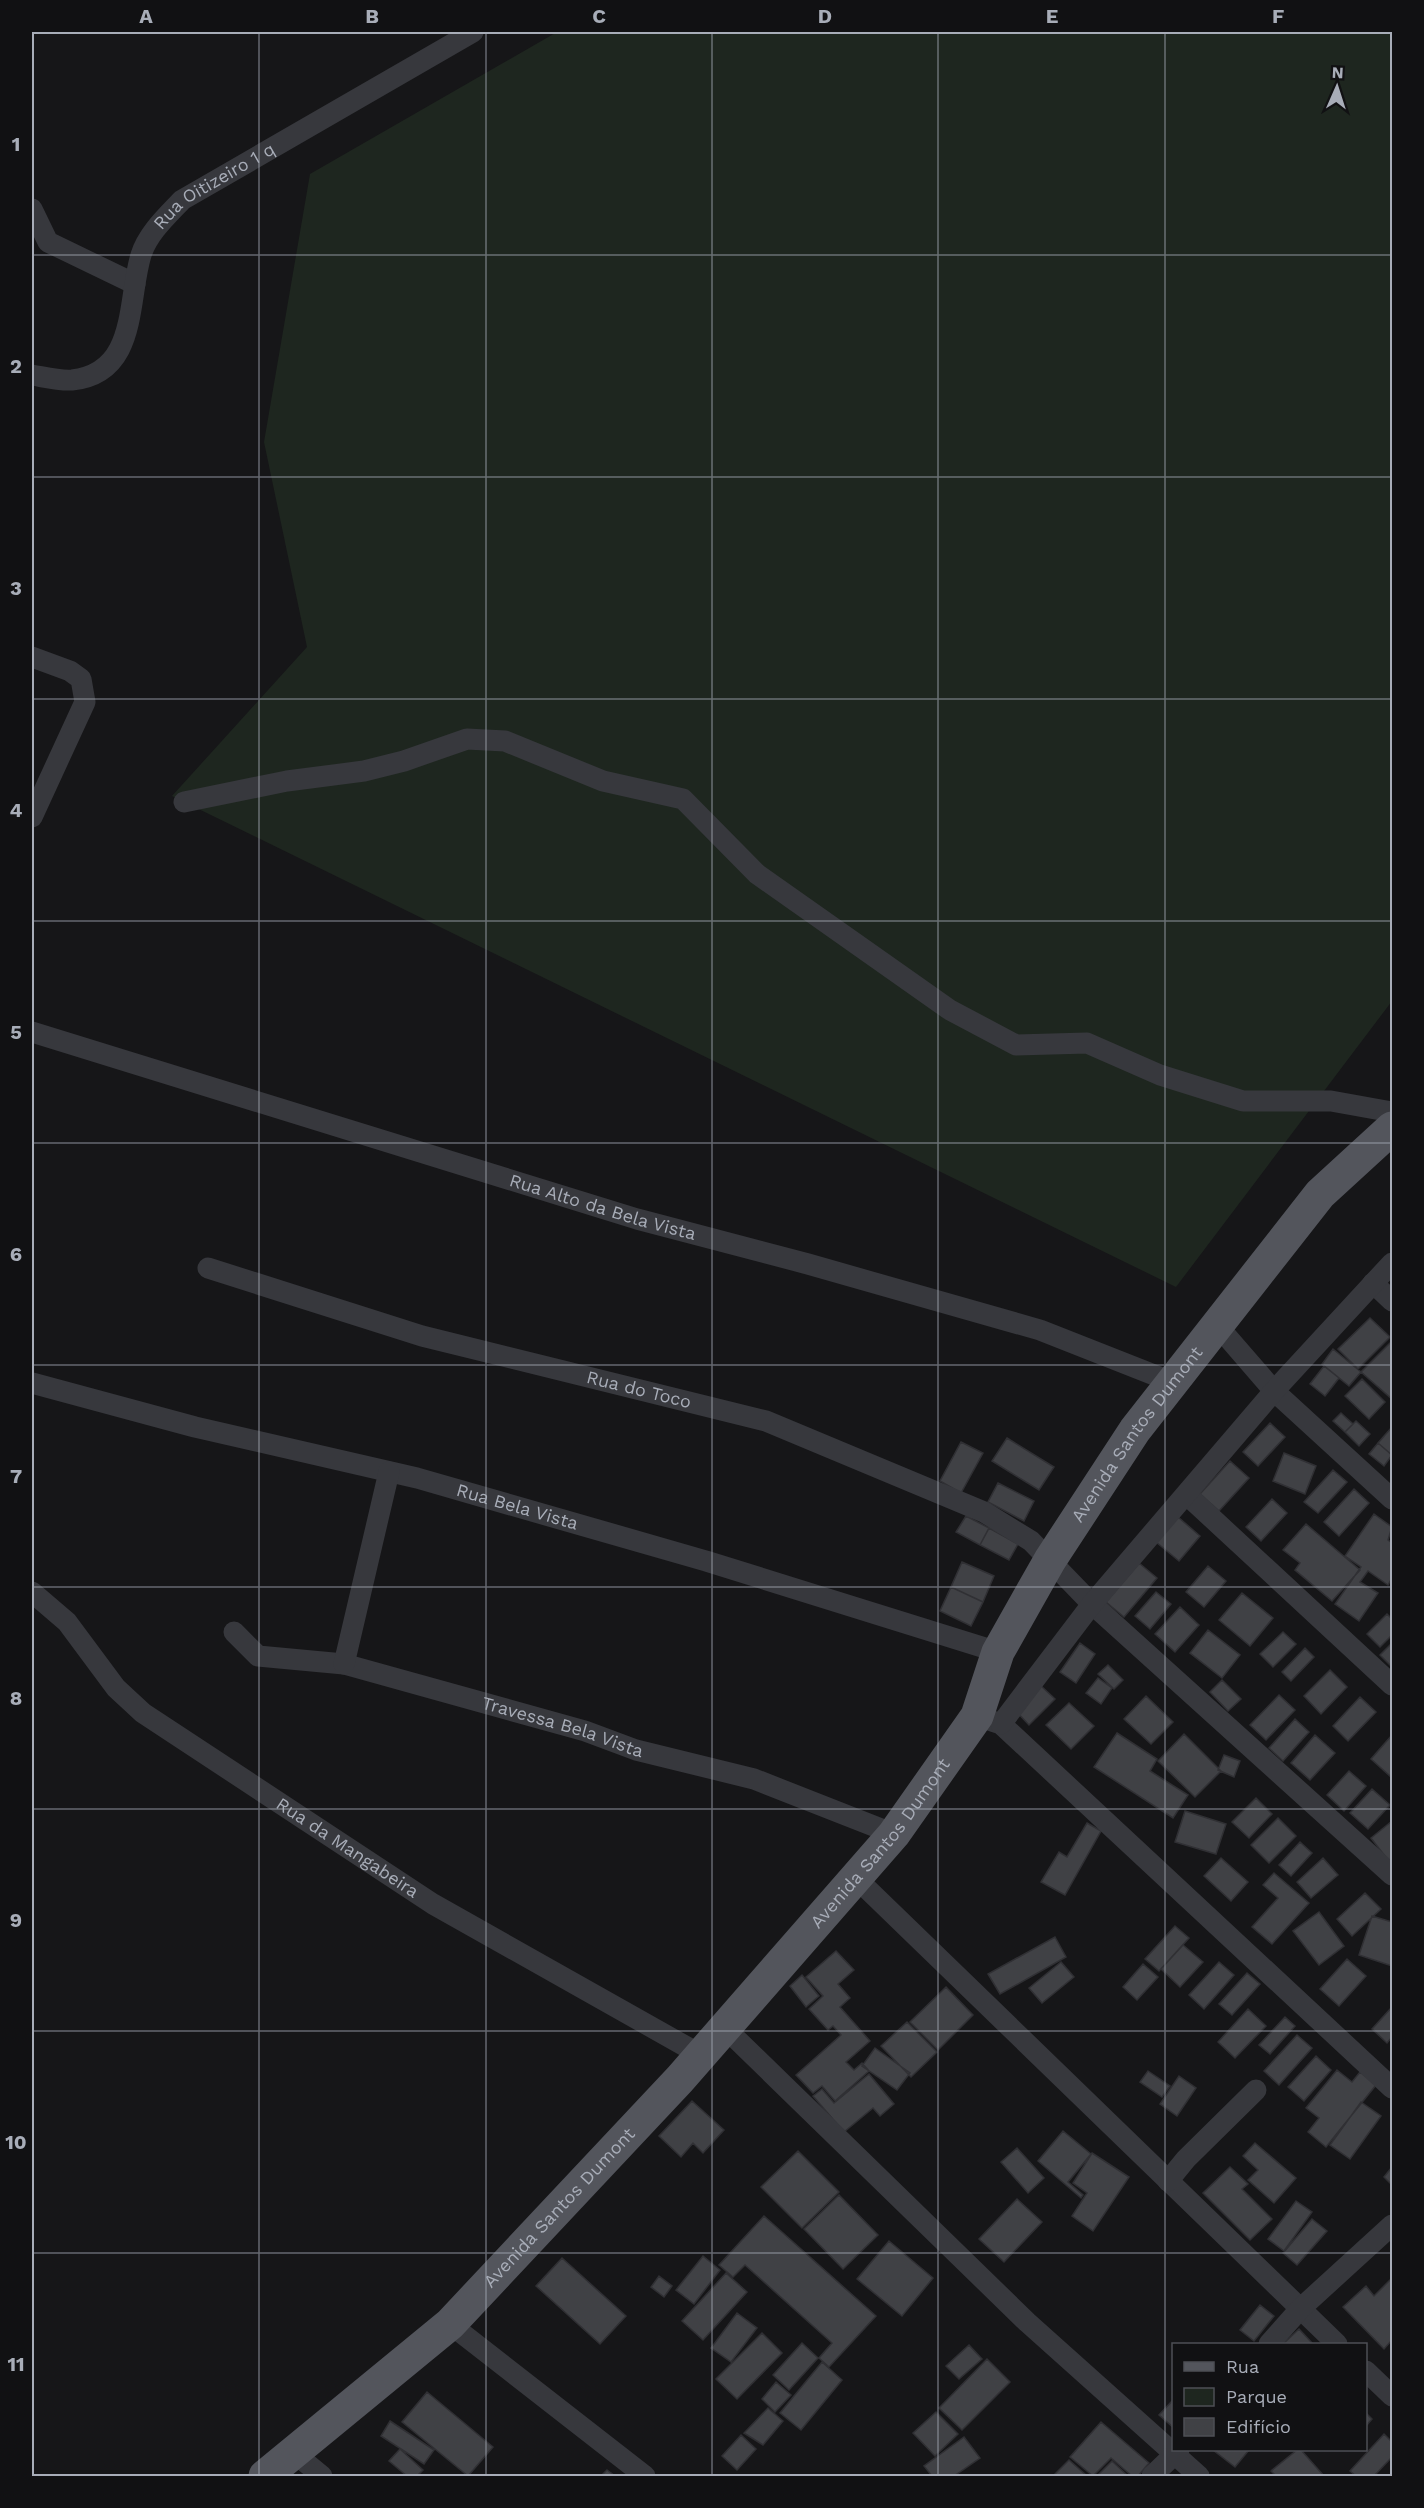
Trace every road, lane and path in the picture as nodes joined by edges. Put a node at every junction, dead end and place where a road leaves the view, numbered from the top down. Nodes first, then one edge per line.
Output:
1 (473, 32) edge
2 (32, 210) edge
3 (135, 284) junction
4 (32, 375) edge
5 (32, 657) edge
6 (184, 802) dead end
7 (32, 817) edge
8 (32, 1032) edge
9 (1392, 1112) edge
10 (1392, 1128) edge
11 (1392, 1263) edge
12 (208, 1268) dead end
13 (1373, 1283) junction
14 (1392, 1301) edge
15 (1217, 1325) junction
16 (1172, 1382) junction
17 (32, 1383) edge
18 (1274, 1391) junction
19 (389, 1472) junction
20 (1187, 1495) junction
21 (1392, 1499) edge
22 (1050, 1560) junction
23 (32, 1592) edge
24 (1092, 1604) junction
25 (234, 1632) dead end
26 (998, 1652) junction
27 (344, 1664) junction
28 (1392, 1684) edge
29 (989, 1720) junction
30 (894, 1834) junction
31 (1392, 1875) edge
32 (856, 1878) junction
33 (725, 2028) junction
34 (701, 2055) junction
35 (1392, 2088) edge
36 (1256, 2090) dead end
37 (1168, 2181) junction
38 (1392, 2225) edge
39 (1300, 2309) junction
40 (450, 2324) junction
41 (1270, 2343) edge
42 (1336, 2343) edge
43 (1367, 2373) edge
44 (1392, 2396) edge
45 (1172, 2447) edge
46 (1177, 2451) edge
47 (293, 2452) junction
48 (265, 2476) edge
49 (322, 2476) edge
50 (645, 2476) edge
51 (1152, 2476) edge
52 (1199, 2476) edge

1 - 3 street, Rua Oitizeiro 1 q
2 - 3 street
3 - 4 street, Rua Oitizeiro 1 q
5 - 7 street
6 - 9 street
8 - 16 street, Rua Alto da Bela Vista
10 - 15 main road, Avenida Santos Dumont
11 - 13 street
12 - 22 street, Rua do Toco
13 - 14 street
13 - 18 street
15 - 16 main road, Avenida Santos Dumont
15 - 18 street
16 - 22 main road, Avenida Santos Dumont
17 - 19 street, Rua Bela Vista
18 - 20 street
18 - 21 street
19 - 26 street, Rua Bela Vista
19 - 27 street
20 - 24 street
20 - 28 street
22 - 24 street, Rua do Toco
22 - 26 main road, Avenida Santos Dumont
23 - 34 street, Rua da Mangabeira
24 - 29 street
24 - 31 street, Rua do Toco
25 - 27 street, Travessa Bela Vista
26 - 29 main road, Avenida Santos Dumont
27 - 30 street, Travessa Bela Vista
29 - 30 main road, Avenida Santos Dumont
29 - 35 street
30 - 32 main road, Avenida Santos Dumont
32 - 33 main road, Avenida Santos Dumont
32 - 37 street
33 - 34 main road, Avenida Santos Dumont
33 - 45 street
34 - 40 main road, Avenida Santos Dumont
36 - 37 street
37 - 39 street
38 - 39 street
39 - 41 street
39 - 42 street
40 - 47 main road, Avenida Santos Dumont
40 - 50 street
43 - 44 street
46 - 51 street
46 - 52 street
47 - 48 main road, Avenida Santos Dumont
47 - 49 street

